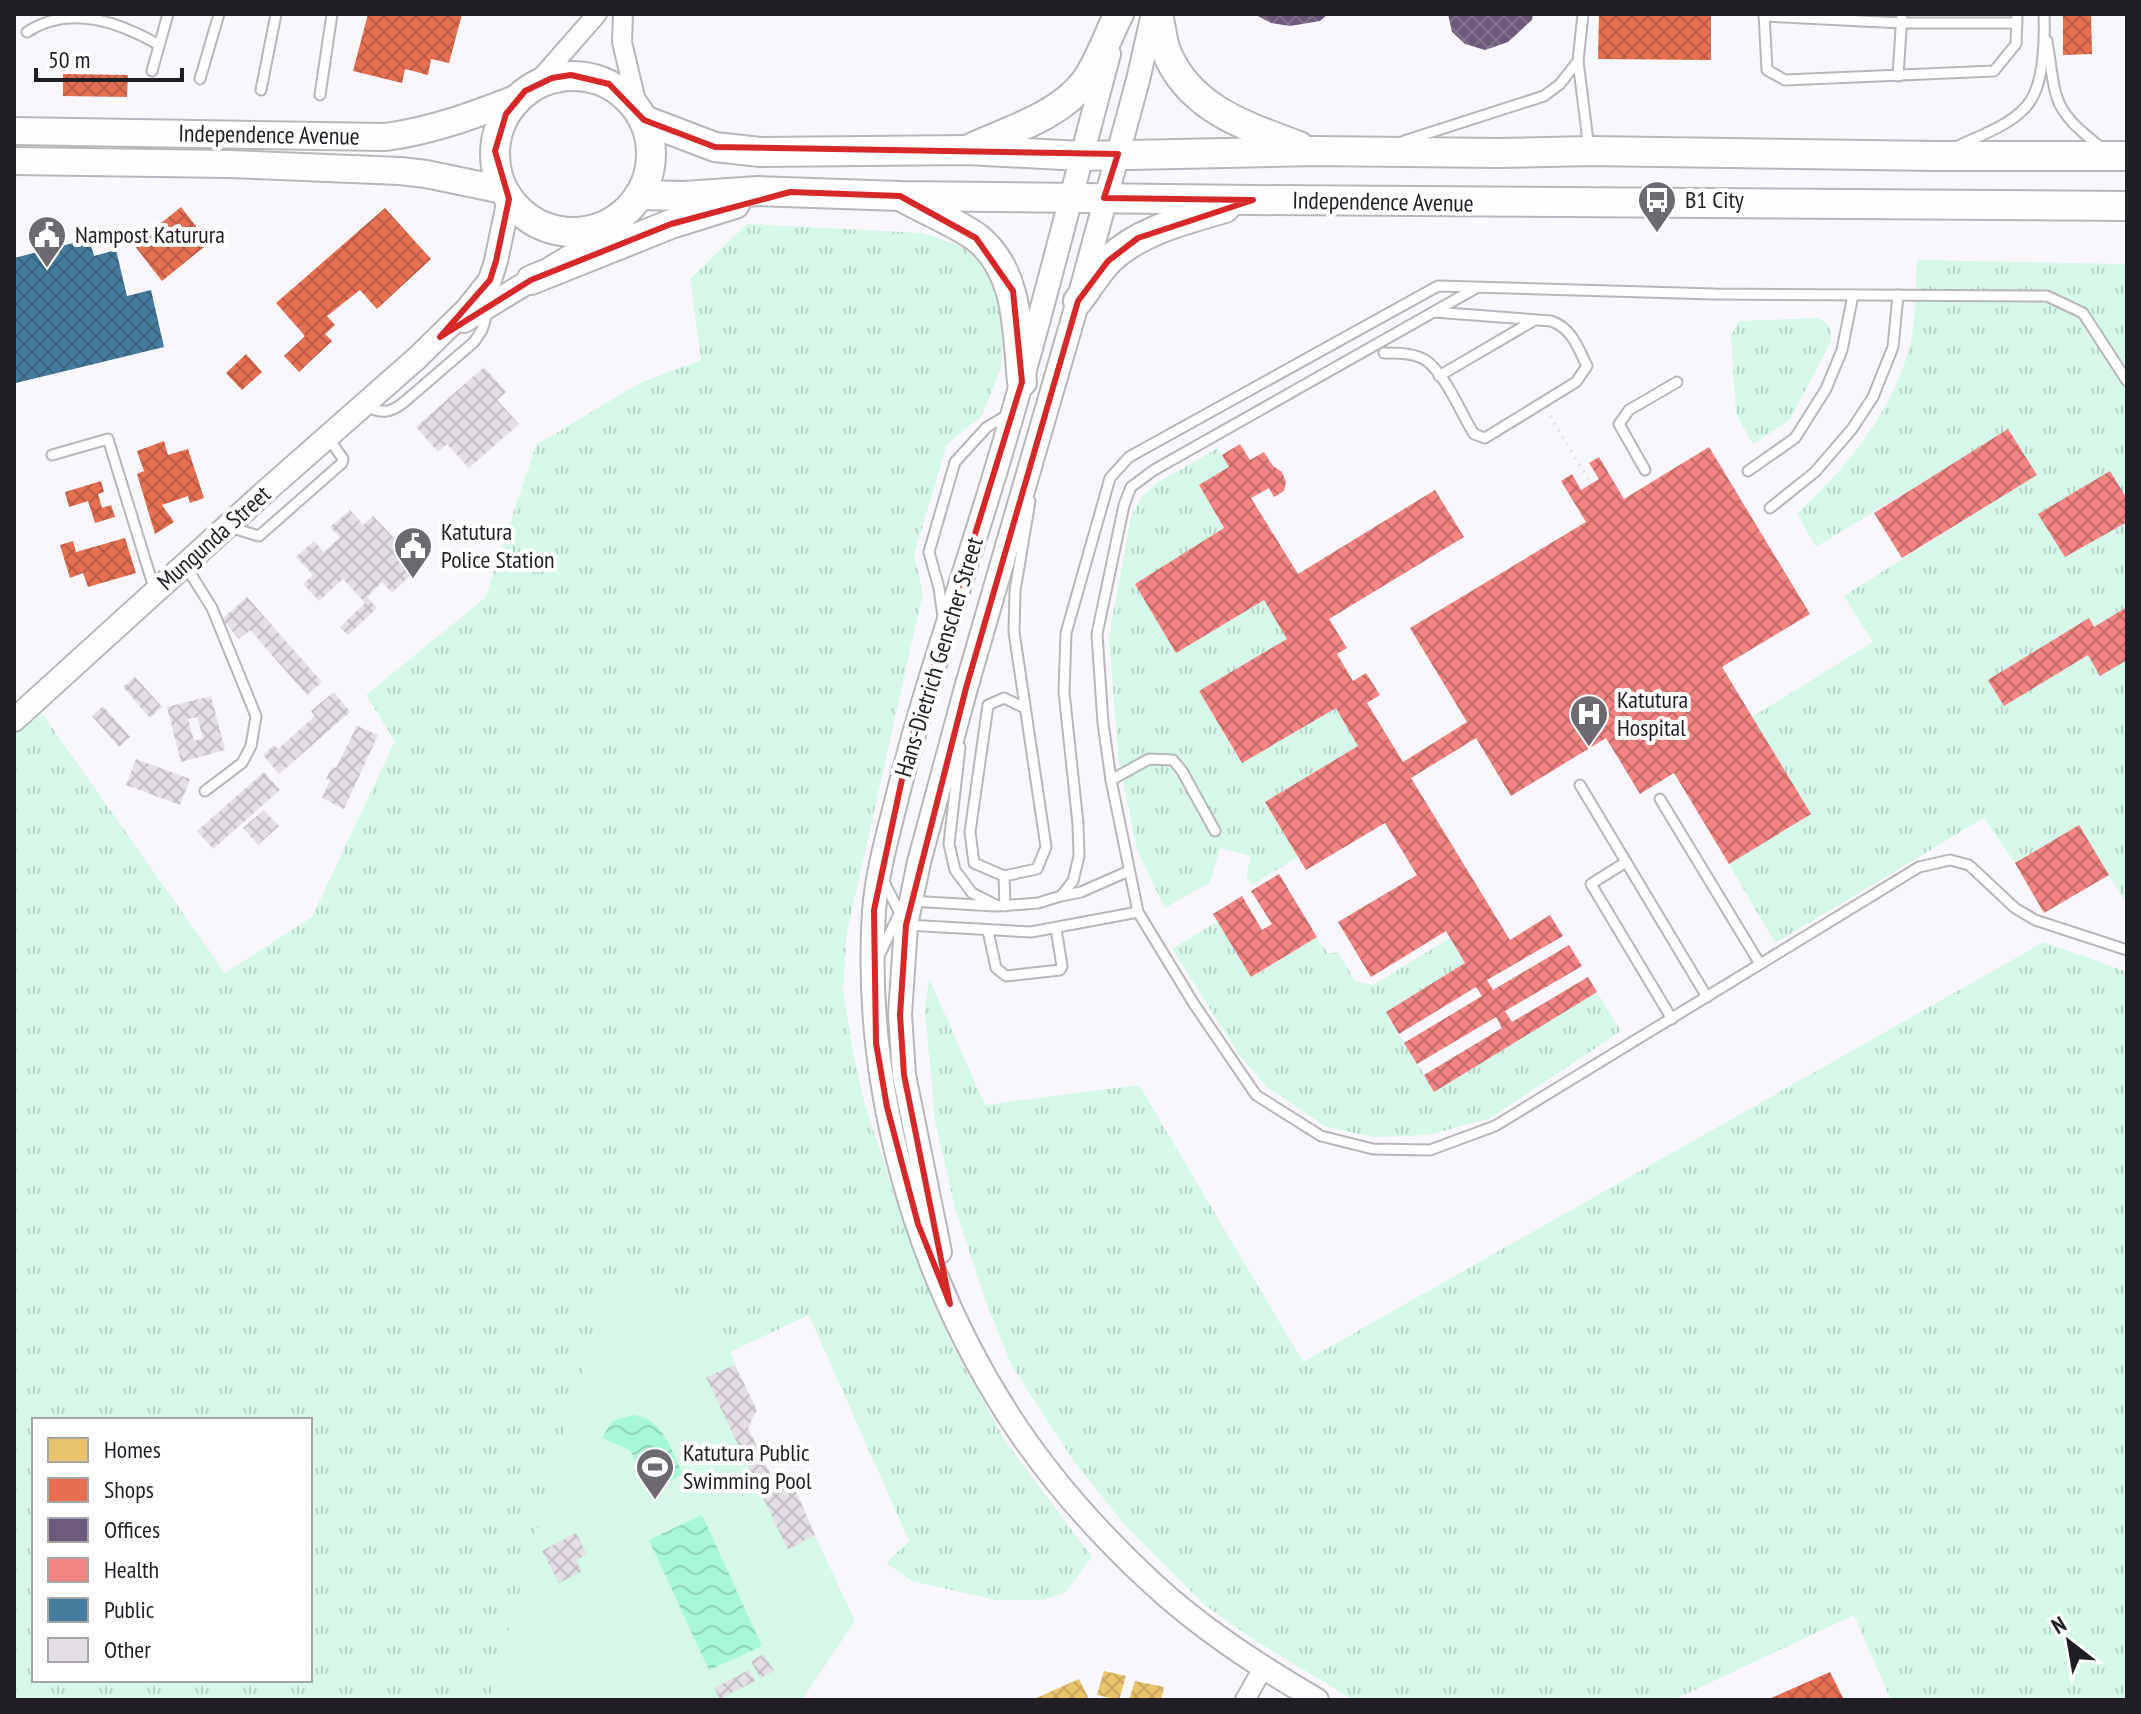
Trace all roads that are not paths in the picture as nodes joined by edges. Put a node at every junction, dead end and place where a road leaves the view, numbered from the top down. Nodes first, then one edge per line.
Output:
1 (168, 14) edge
2 (219, 14) edge
3 (276, 14) edge
4 (332, 14) edge
5 (597, 14) edge
6 (623, 14) edge
7 (1120, 14) edge
8 (1155, 14) edge
9 (1583, 14) edge
10 (1764, 15) edge
11 (2017, 18) edge
12 (2044, 18) edge
13 (1902, 19) edge
14 (27, 32) dead end
15 (159, 45) junction
16 (1578, 61) junction
17 (152, 71) dead end
18 (1898, 76) junction
19 (200, 79) dead end
20 (261, 90) dead end
21 (526, 92) junction
22 (320, 95) dead end
23 (641, 115) junction
24 (14, 131) edge
25 (967, 150) junction
26 (1314, 151) junction
27 (1369, 151) junction
28 (1590, 151) junction
29 (1118, 154) junction
30 (1081, 156) junction
31 (1937, 156) junction
32 (2119, 156) edge
33 (14, 161) edge
34 (790, 192) junction
35 (506, 194) junction
36 (639, 195) junction
37 (900, 196) junction
38 (1070, 197) junction
39 (1104, 198) junction
40 (1253, 200) junction
41 (2127, 206) edge
42 (619, 217) junction
43 (531, 280) junction
44 (1476, 288) junction
45 (1853, 295) junction
46 (1898, 295) junction
47 (1078, 301) junction
48 (490, 304) junction
49 (1434, 312) junction
50 (1533, 321) junction
51 (440, 337) junction
52 (1384, 353) dead end
53 (1439, 376) junction
54 (2127, 381) edge
55 (1022, 382) junction
56 (1677, 382) dead end
57 (364, 405) junction
58 (1014, 412) junction
59 (1045, 414) junction
60 (52, 455) dead end
61 (1645, 470) dead end
62 (1748, 471) dead end
63 (1770, 508) dead end
64 (185, 565) junction
65 (155, 592) junction
66 (943, 640) junction
67 (966, 688) junction
68 (1025, 708) junction
69 (14, 720) edge
70 (1111, 780) junction
71 (1580, 785) dead end
72 (205, 791) dead end
73 (1660, 799) dead end
74 (1215, 831) dead end
75 (1626, 862) junction
76 (878, 871) junction
77 (1129, 871) junction
78 (1004, 876) junction
79 (1061, 896) junction
80 (1002, 906) junction
81 (1138, 912) junction
82 (905, 913) junction
83 (1056, 929) junction
84 (988, 931) junction
85 (2127, 950) edge
86 (1760, 964) junction
87 (873, 970) junction
88 (1707, 997) junction
89 (1672, 1019) junction
90 (950, 1304) junction
91 (1263, 1668) junction
92 (1245, 1700) edge
93 (1317, 1700) edge

1 - 15 lane
2 - 19 lane
3 - 20 lane
4 - 22 lane
5 - 21 street
6 - 23 street
7 - 25 main road
7 - 30 street, Hans-Dietrich Genscher Street
8 - 26 main road
8 - 29 street, Hans-Dietrich Genscher Street
9 - 16 lane
10 - 13 lane
10 - 18 lane
11 - 13 lane
11 - 18 lane
12 - 31 lane
12 - 32 lane
13 - 18 lane
14 - 15 lane
15 - 17 lane
16 - 27 lane
16 - 28 lane
21 - 23 main road, Independence Avenue
21 - 24 main road, Independence Avenue
21 - 35 main road
23 - 25 main road, Independence Avenue
23 - 36 main road, Independence Avenue
25 - 30 main road, Independence Avenue
26 - 27 main road, Independence Avenue
26 - 29 main road, Independence Avenue
27 - 28 main road, Independence Avenue
28 - 31 main road, Independence Avenue
29 - 30 main road, Independence Avenue
29 - 39 street, Hans-Dietrich Genscher Street
30 - 38 street, Hans-Dietrich Genscher Street
31 - 32 main road, Independence Avenue
33 - 35 main road, Independence Avenue
34 - 36 main road, Independence Avenue
34 - 37 main road, Independence Avenue
34 - 43 main road
35 - 42 main road, Independence Avenue
35 - 51 street
36 - 42 main road, Independence Avenue
37 - 38 main road, Independence Avenue
37 - 55 main road
38 - 39 main road, Independence Avenue
38 - 55 street, Hans-Dietrich Genscher Street
39 - 40 main road, Independence Avenue
39 - 47 street, Hans-Dietrich Genscher Street
40 - 41 main road, Independence Avenue
40 - 47 main road
42 - 43 street
43 - 48 street
44 - 45 lane
44 - 49 lane
44 - 79 lane
45 - 46 lane
45 - 62 lane
46 - 54 lane
46 - 63 lane
47 - 59 street, Hans-Dietrich Genscher Street
48 - 51 street
48 - 57 lane
49 - 50 lane
49 - 70 lane
50 - 53 lane
50 - 53 lane
51 - 57 street, Mungunda Street
52 - 53 lane
55 - 58 street, Hans-Dietrich Genscher Street
56 - 61 lane
57 - 64 street, Mungunda Street
58 - 66 street, Hans-Dietrich Genscher Street
58 - 66 lane
59 - 67 street, Hans-Dietrich Genscher Street
59 - 68 lane
60 - 65 lane
64 - 65 street, Mungunda Street
64 - 72 lane
65 - 69 street, Mungunda Street
66 - 76 street, Hans-Dietrich Genscher Street
67 - 80 lane
67 - 82 street, Hans-Dietrich Genscher Street
68 - 78 lane
68 - 78 lane
70 - 74 lane
70 - 77 lane
71 - 75 lane
73 - 86 lane
75 - 88 lane
75 - 89 lane
76 - 82 lane
76 - 87 street, Hans-Dietrich Genscher Street
77 - 79 lane
77 - 81 lane
78 - 80 lane
79 - 80 lane
80 - 82 lane
81 - 83 lane
81 - 89 lane
82 - 84 lane
82 - 87 lane
82 - 90 street, Hans-Dietrich Genscher Street
83 - 84 lane
83 - 84 lane
85 - 86 lane
86 - 88 lane
87 - 90 street, Hans-Dietrich Genscher Street
88 - 89 lane
90 - 91 street, Hans-Dietrich Genscher Street
91 - 92 street
91 - 93 street, Hans-Dietrich Genscher Street

